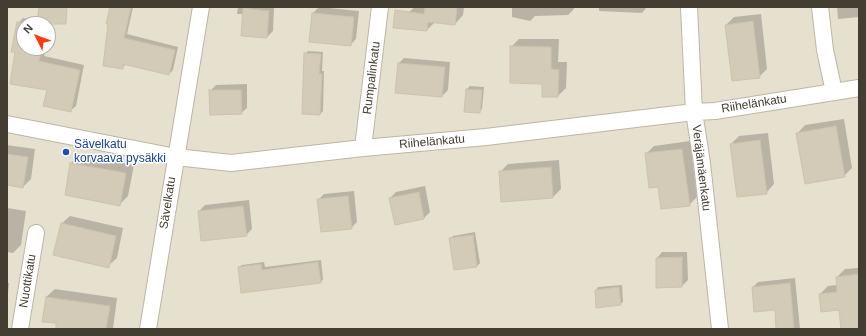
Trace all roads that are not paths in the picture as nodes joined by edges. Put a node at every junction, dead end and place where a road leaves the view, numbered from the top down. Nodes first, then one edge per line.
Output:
1 (201, 7) edge
2 (380, 7) edge
3 (689, 7) edge
4 (820, 7) edge
5 (859, 88) edge
6 (834, 92) junction
7 (694, 112) junction
8 (7, 124) edge
9 (363, 148) junction
10 (176, 157) junction
11 (36, 233) dead end
12 (20, 329) edge
13 (148, 329) edge
14 (720, 329) edge

1 - 10 street, Sävelkatu
2 - 9 street, Rumpalinkatu
3 - 7 street, Veräjämäenkatu
4 - 6 street
5 - 6 street, Riihelänkatu
6 - 7 street, Riihelänkatu
7 - 9 street, Riihelänkatu
7 - 14 street, Veräjämäenkatu
8 - 10 street, Riihelänkatu
9 - 10 street, Riihelänkatu
10 - 13 street, Sävelkatu
11 - 12 street, Nuottikatu

